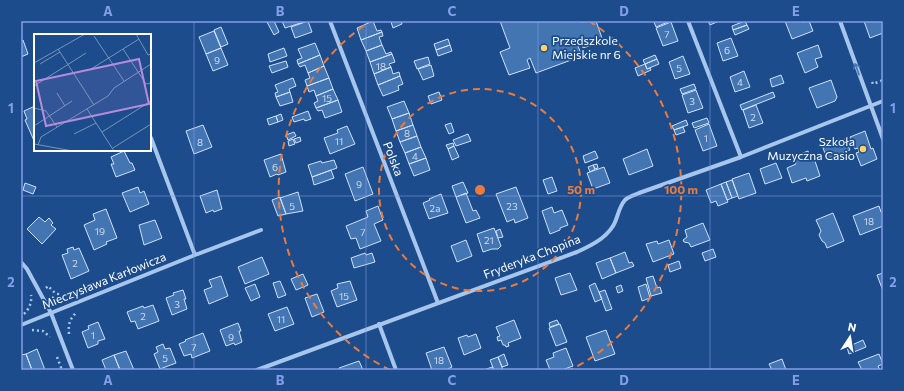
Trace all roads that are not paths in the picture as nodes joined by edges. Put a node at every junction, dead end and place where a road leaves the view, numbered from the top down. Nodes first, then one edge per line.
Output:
1 (330, 21) edge
2 (688, 21) edge
3 (840, 21) edge
4 (883, 101) edge
5 (871, 106) junction
6 (151, 138) dead end
7 (883, 139) edge
8 (741, 157) junction
9 (261, 230) dead end
10 (195, 255) junction
11 (21, 262) edge
12 (438, 303) junction
13 (51, 313) junction
14 (379, 324) junction
15 (21, 325) edge
16 (73, 370) edge
17 (257, 370) edge
18 (396, 370) edge

1 - 12 street, Polska
2 - 8 street
5 -> 3 street
4 - 5 street, Fryderyka Chopina
5 - 7 street
5 - 8 street, Fryderyka Chopina
6 - 10 street
8 - 12 street, Fryderyka Chopina
9 - 10 street, Mieczysława Karłowicza
10 - 13 street, Mieczysława Karłowicza
11 - 13 street
12 - 14 street, Fryderyka Chopina
13 - 15 street, Mieczysława Karłowicza
13 - 16 street
14 - 17 street, Fryderyka Chopina
14 - 18 street

